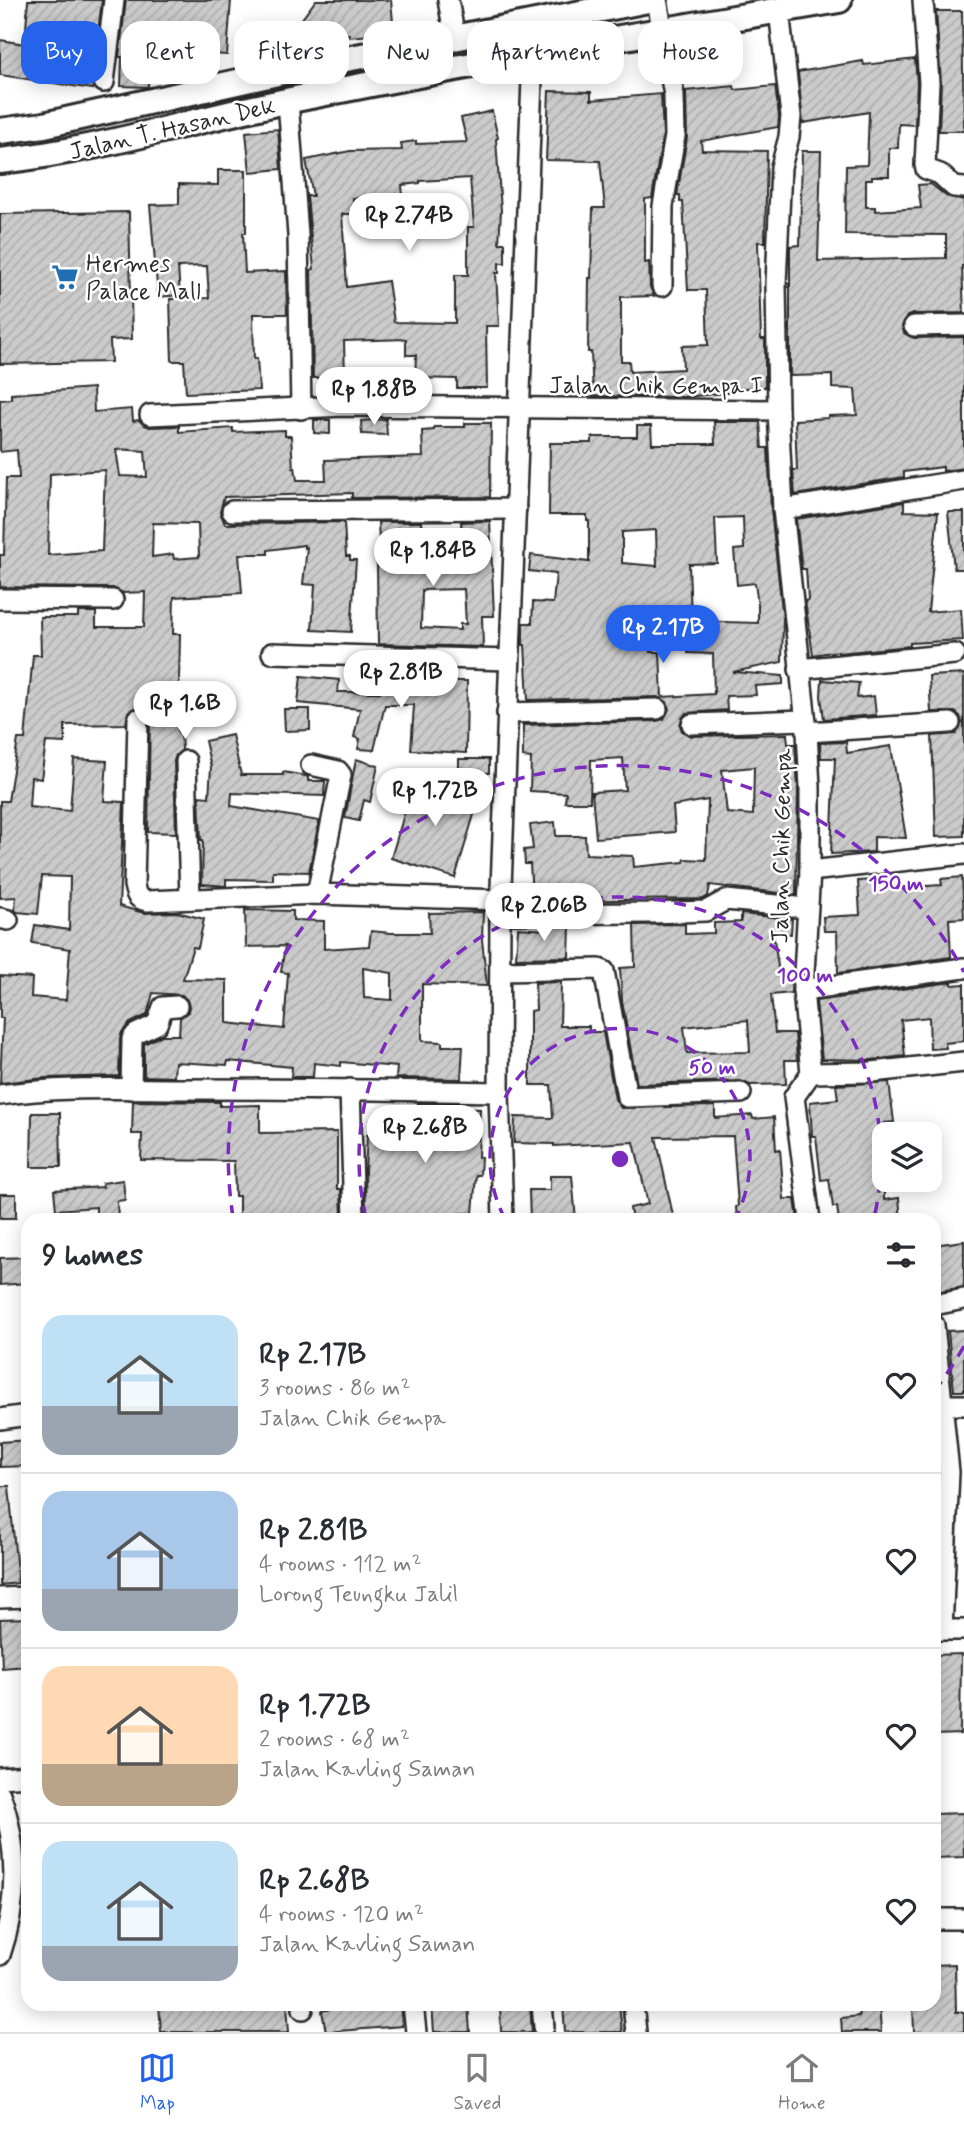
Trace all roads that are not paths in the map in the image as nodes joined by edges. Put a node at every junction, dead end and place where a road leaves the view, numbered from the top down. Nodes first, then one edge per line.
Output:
1 (114, 0) edge
2 (448, 0) edge
3 (648, 0) edge
4 (657, 0) edge
5 (839, 0) edge
6 (923, 0) edge
7 (779, 10) junction
8 (662, 21) edge
9 (716, 21) edge
10 (455, 38) junction
11 (107, 57) edge
12 (467, 66) edge
13 (532, 84) edge
14 (672, 84) edge
15 (288, 101) junction
16 (0, 131) edge
17 (0, 161) edge
18 (964, 188) edge
19 (662, 286) dead end
20 (964, 325) edge
21 (914, 326) dead end
22 (301, 409) junction
23 (518, 409) junction
24 (778, 410) junction
25 (150, 415) dead end
26 (964, 480) edge
27 (516, 509) junction
28 (783, 509) junction
29 (232, 511) dead end
30 (0, 599) edge
31 (113, 600) dead end
32 (272, 653) dead end
33 (955, 654) dead end
34 (509, 660) junction
35 (799, 669) junction
36 (657, 709) dead end
37 (507, 713) junction
38 (138, 719) dead end
39 (950, 723) dead end
40 (692, 724) dead end
41 (806, 726) junction
42 (186, 761) dead end
43 (310, 765) dead end
44 (964, 854) edge
45 (810, 871) junction
46 (317, 894) junction
47 (190, 900) junction
48 (501, 907) junction
49 (807, 908) junction
50 (964, 968) edge
51 (501, 971) junction
52 (803, 990) junction
53 (177, 1006) dead end
54 (964, 1062) edge
55 (811, 1073) junction
56 (131, 1089) junction
57 (350, 1089) junction
58 (499, 1092) junction
59 (741, 1093) dead end
60 (0, 1095) edge
61 (354, 1213) edge
62 (503, 1213) edge
63 (809, 1213) edge
64 (964, 1299) edge
65 (941, 1303) edge
66 (941, 1387) edge
67 (943, 1405) junction
68 (964, 1405) edge
69 (21, 1416) edge
70 (0, 1419) edge
71 (942, 1472) edge
72 (941, 1512) edge
73 (21, 1597) edge
74 (0, 1598) edge
75 (941, 1630) edge
76 (964, 1630) edge
77 (21, 1776) edge
78 (0, 1778) edge
79 (0, 1794) edge
80 (941, 1919) edge
81 (964, 1919) edge
82 (0, 1955) edge
83 (414, 2011) edge
84 (543, 2011) edge
85 (634, 2011) edge
86 (544, 2027) dead end
87 (416, 2032) edge
88 (636, 2032) edge

1 - 11 street
2 - 10 street
3 - 10 main road, Jalan T. Hasan Dek
4 - 8 street
5 - 7 main road, Jalan T. Hasan Dek
6 - 18 street
7 - 9 main road, Jalan T. Hasan Dek
7 - 24 street
10 - 16 main road, Jalan T. Hasan Dek
12 - 15 main road, Jalan T. Hasan Dek
13 - 23 street
14 - 19 street
15 - 17 main road, Jalan T. Hasan Dek
15 - 22 street
20 - 21 street
22 - 23 street, Jalan Chik Gempa I
22 - 25 street, Jalan Chik Gempa I
23 - 24 street, Jalan Chik Gempa I
23 - 27 street
24 - 28 street, Jalan Chik Gempa I
26 - 28 street
27 - 29 street
27 - 34 street
28 - 35 street, Jalan Chik Gempa
30 - 31 street
32 - 34 street
33 - 35 street
34 - 37 street
35 - 41 street, Jalan Chik Gempa
36 - 37 street
37 - 48 street
38 - 47 street
39 - 41 street
40 - 41 street
41 - 45 street, Jalan Chik Gempa
42 - 47 street
43 - 46 street
44 - 45 street
45 - 49 street, Jalan Chik Gempa
46 - 47 street
46 - 48 street
48 - 49 street
48 - 51 street
49 - 52 street, Jalan Chik Gempa
50 - 52 street
51 - 58 street
51 - 59 street
52 - 55 street, Jalan Chik Gempa
53 - 56 street
54 - 55 street
55 - 63 street
56 - 57 street
56 - 60 street
57 - 58 street
57 - 61 street
58 - 62 street
64 - 65 street
66 - 67 street
67 - 68 street
67 - 71 street
69 - 70 street
71 - 72 street
73 - 74 street
75 - 76 street
77 - 78 street
79 - 82 street
80 - 81 street
83 - 87 street
84 - 86 street
85 - 88 street

